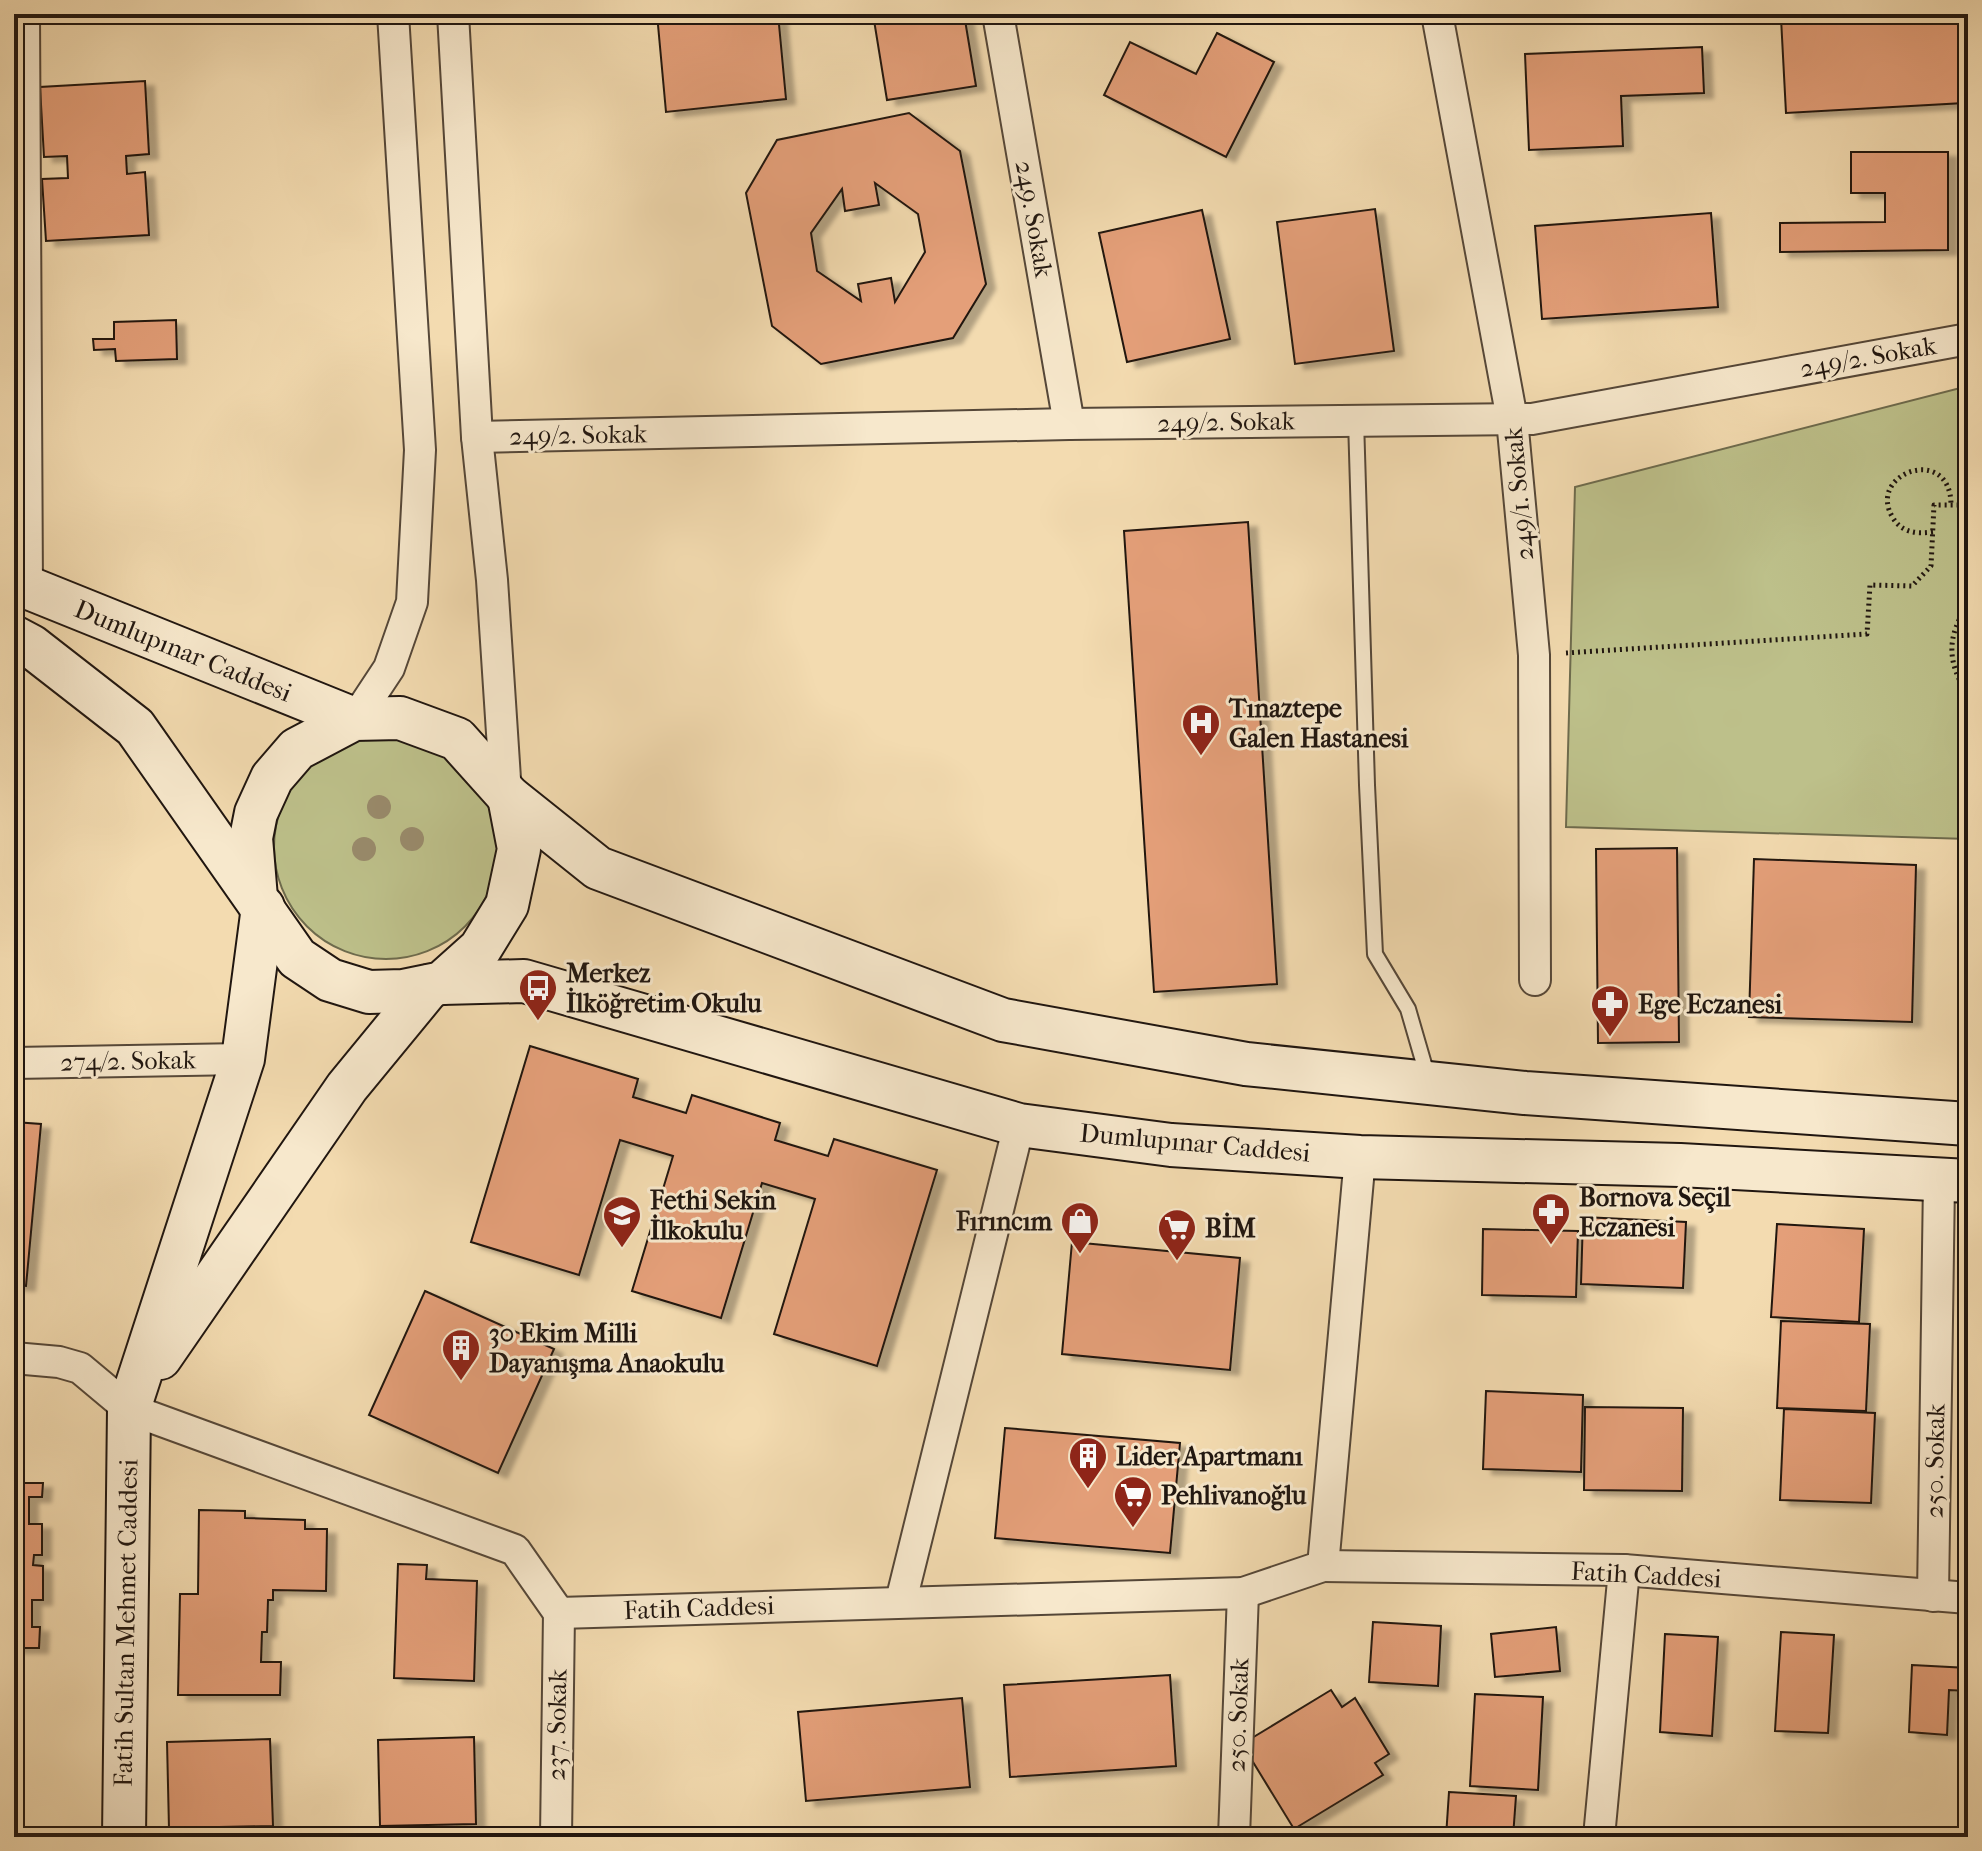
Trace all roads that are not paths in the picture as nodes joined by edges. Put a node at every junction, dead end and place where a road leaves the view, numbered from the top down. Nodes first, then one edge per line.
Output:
1 (24, 14) edge
2 (393, 14) edge
3 (453, 14) edge
4 (998, 14) edge
5 (1437, 14) edge
6 (1968, 339) edge
7 (1512, 419) junction
8 (1356, 420) junction
9 (1069, 424) junction
10 (477, 437) junction
11 (21, 586) edge
12 (14, 637) edge
13 (355, 718) junction
14 (508, 795) junction
15 (260, 903) junction
16 (1535, 980) dead end
17 (436, 984) junction
18 (243, 1059) junction
19 (14, 1063) edge
20 (1429, 1082) junction
21 (1968, 1124) edge
22 (1019, 1125) junction
23 (1360, 1157) junction
24 (1953, 1181) edge
25 (14, 1358) edge
26 (132, 1402) junction
27 (1323, 1566) junction
28 (1624, 1570) junction
29 (1243, 1593) junction
30 (1933, 1596) junction
31 (1968, 1598) edge
32 (901, 1601) junction
33 (559, 1613) junction
34 (124, 1837) edge
35 (556, 1837) edge
36 (1234, 1837) edge
37 (1599, 1837) edge

1 - 11 street
2 - 13 street
3 - 10 street
4 - 9 street, 249. Sokak
5 - 7 street, 249/1. Sokak
6 - 7 street, 249/2. Sokak
7 - 8 street, 249/2. Sokak
7 - 16 street, 249/1. Sokak
8 - 9 street, 249/2. Sokak
8 - 20 lane
9 - 10 street, 249/2. Sokak
10 - 14 street
11 - 13 main road, Dumlupınar Caddesi
12 - 15 main road
13 - 14 main road
13 - 15 main road
14 - 17 main road
14 - 20 main road
15 - 17 main road
15 - 18 main road, Fatih Sultan Mehmet Caddesi
17 - 22 main road, Dumlupınar Caddesi
17 - 26 main road
18 - 19 street, 274/2. Sokak
18 - 26 main road, Fatih Sultan Mehmet Caddesi
20 - 21 main road
22 - 23 main road, Dumlupınar Caddesi
22 - 32 street
23 - 24 main road, Dumlupınar Caddesi
23 - 27 street
24 - 30 street, 250. Sokak
25 - 26 street
26 - 33 street
26 - 34 main road, Fatih Sultan Mehmet Caddesi
27 - 28 street, Fatih Caddesi
27 - 29 street, Fatih Caddesi
28 - 30 street, Fatih Caddesi
28 - 37 street
29 - 32 street, Fatih Caddesi
29 - 36 street, 250. Sokak
30 - 31 street, Fatih Caddesi
32 - 33 street, Fatih Caddesi
33 - 35 street, 237. Sokak

